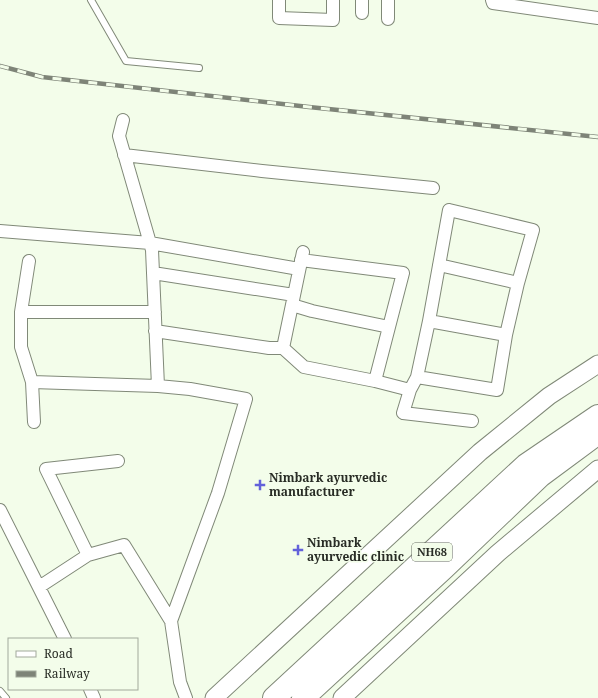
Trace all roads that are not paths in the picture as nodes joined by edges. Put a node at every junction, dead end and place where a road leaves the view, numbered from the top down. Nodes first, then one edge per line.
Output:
1 (91, 0) edge
2 (279, 0) edge
3 (333, 0) edge
4 (362, 0) edge
5 (388, 0) edge
6 (492, 0) edge
7 (556, 0) edge
8 (556, 12) junction
9 (362, 13) dead end
10 (598, 18) edge
11 (388, 19) dead end
12 (199, 68) dead end
13 (123, 120) dead end
14 (124, 155) junction
15 (433, 188) dead end
16 (0, 231) edge
17 (150, 243) junction
18 (301, 260) junction
19 (29, 261) dead end
20 (439, 265) junction
21 (153, 272) junction
22 (518, 283) junction
23 (293, 300) junction
24 (21, 312) junction
25 (154, 312) junction
26 (429, 321) junction
27 (389, 327) junction
28 (155, 331) junction
29 (506, 335) junction
30 (283, 348) junction
31 (598, 364) edge
32 (417, 377) junction
33 (375, 381) junction
34 (32, 382) junction
35 (158, 386) junction
36 (410, 390) junction
37 (598, 416) edge
38 (472, 421) dead end
39 (34, 422) dead end
40 (598, 434) edge
41 (118, 461) dead end
42 (598, 469) edge
43 (0, 510) edge
44 (88, 555) junction
45 (39, 587) junction
46 (171, 621) junction
47 (64, 638) edge
48 (0, 691) edge
49 (6, 698) edge
50 (186, 698) edge
51 (214, 698) edge
52 (274, 698) edge
53 (303, 698) edge
54 (342, 698) edge

1 - 12 lane
2 - 3 street
4 - 9 street
5 - 11 street
6 - 8 street
7 - 8 street
8 - 10 street
13 - 14 street
14 - 15 street
14 - 17 street
16 - 17 street
17 - 18 street
17 - 21 street
18 - 23 street
18 - 27 street
19 - 24 street
20 - 22 street
20 - 22 street
20 - 26 street
21 - 23 street
21 - 25 street
22 - 29 street
23 - 27 street
23 - 30 street
24 - 25 street
24 - 34 street
25 - 28 street
26 - 29 street
26 - 32 street
27 - 33 street
28 - 30 street
28 - 35 street
29 - 32 street
30 - 33 street
31 - 51 street
32 - 36 street
33 - 36 street
34 - 35 street
34 - 39 street
35 - 46 street
36 - 38 street
37 - 52 highway, NH68
40 - 53 highway, NH68
41 - 44 street
42 - 54 street
43 - 45 street
44 - 45 street
44 - 46 street
45 - 47 street
46 - 50 street
48 - 49 lane

